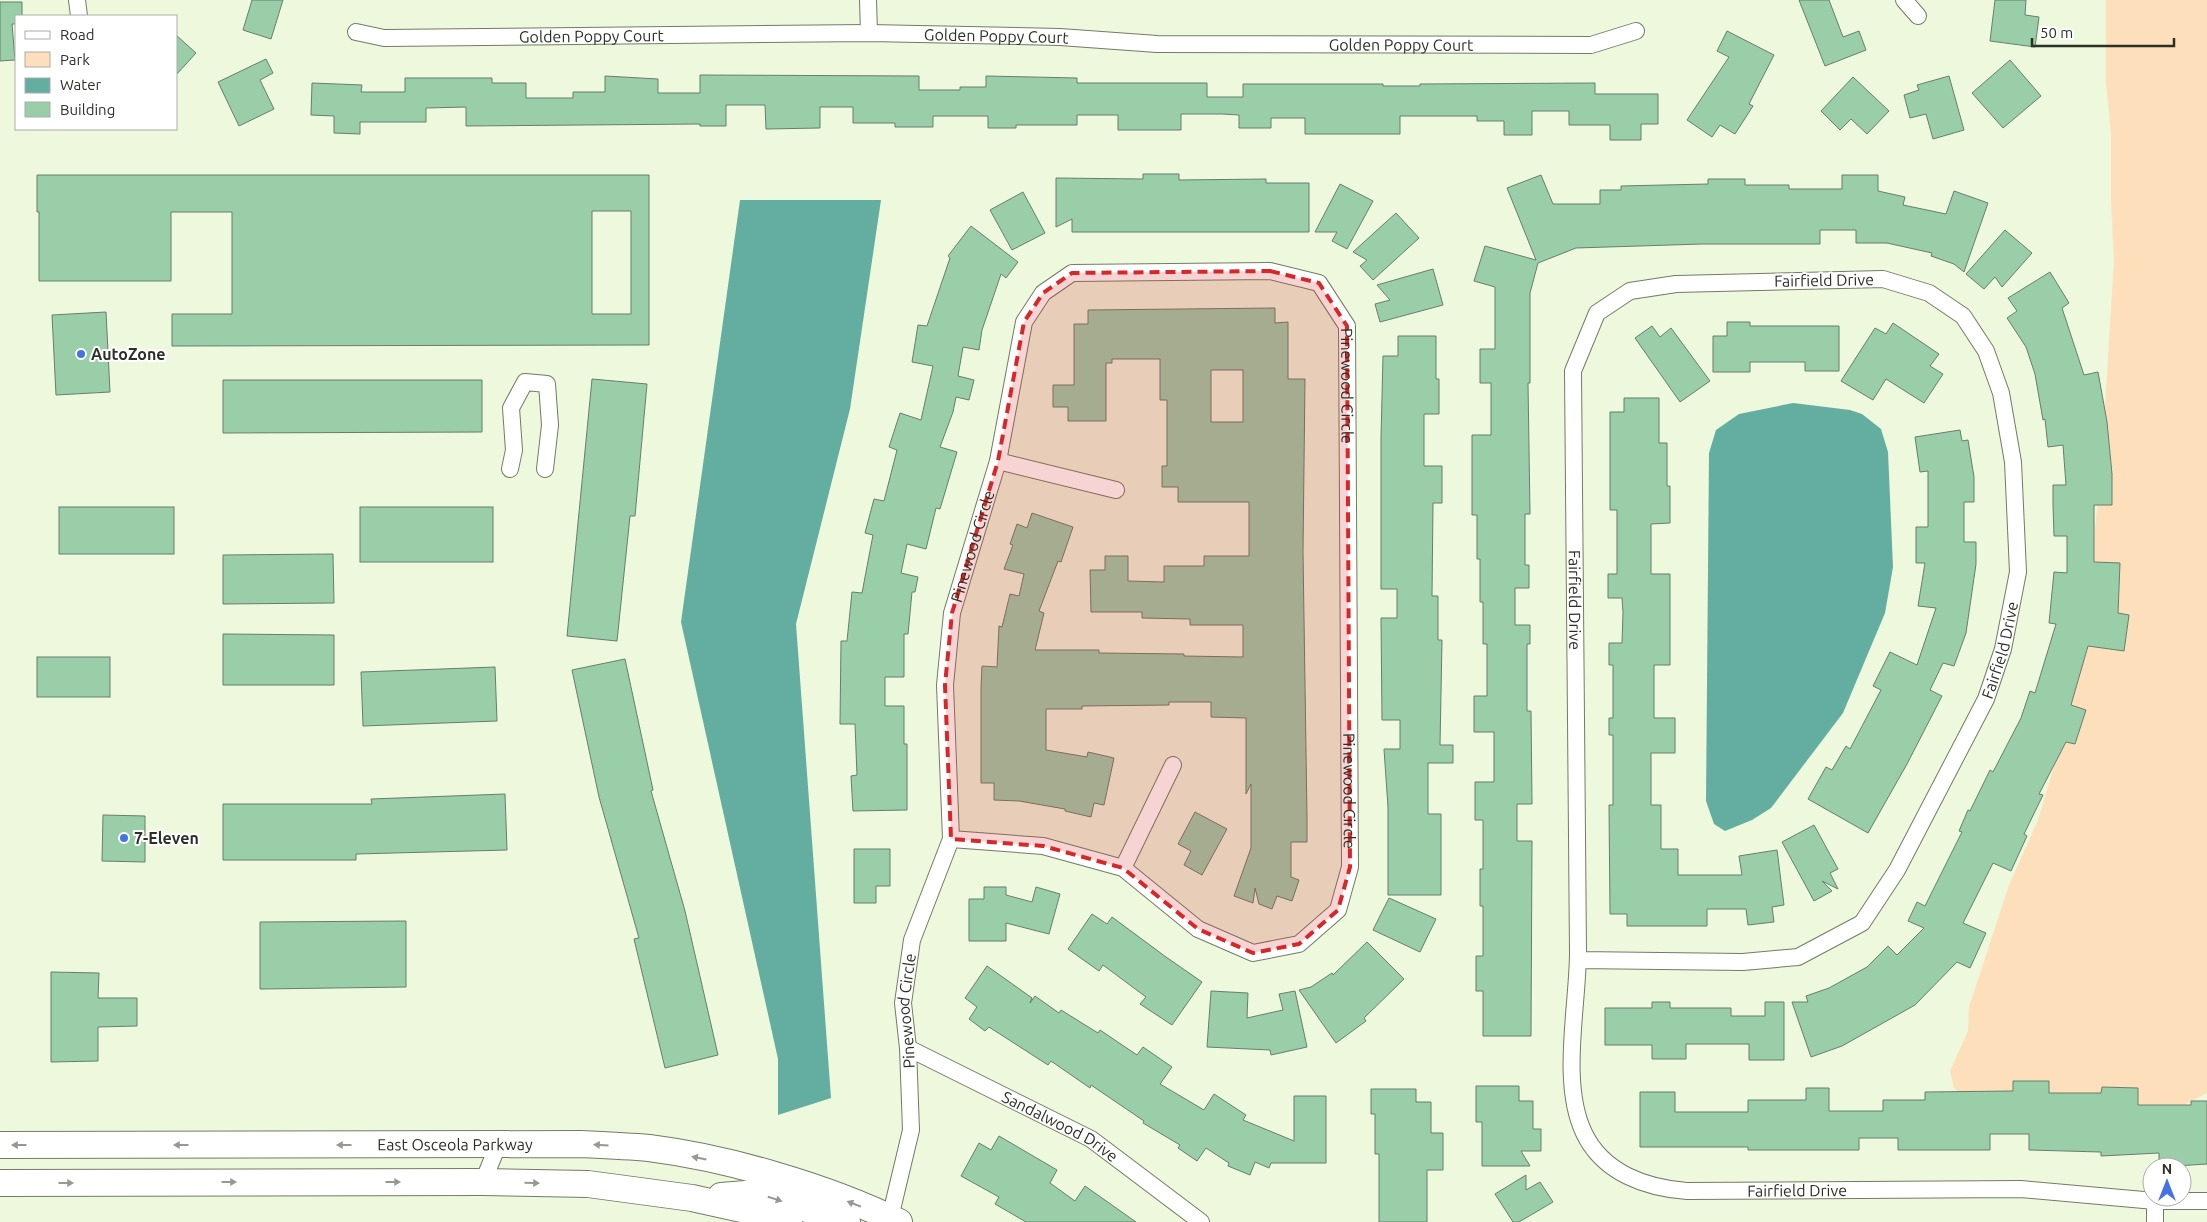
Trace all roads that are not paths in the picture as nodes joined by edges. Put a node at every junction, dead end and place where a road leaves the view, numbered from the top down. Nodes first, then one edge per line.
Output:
1 (77, 0) edge
2 (868, 0) edge
3 (1904, 0) edge
4 (79, 15) edge
5 (1918, 16) dead end
6 (1636, 31) dead end
7 (356, 32) dead end
8 (869, 33) junction
9 (998, 461) junction
10 (510, 469) dead end
11 (545, 469) dead end
12 (1116, 490) dead end
13 (1173, 765) dead end
14 (952, 839) junction
15 (1123, 868) junction
16 (1578, 960) junction
17 (908, 1048) junction
18 (498, 1144) junction
19 (0, 1145) edge
20 (483, 1182) junction
21 (0, 1183) edge
22 (692, 1198) junction
23 (2142, 1200) edge
24 (2192, 1201) edge
25 (2207, 1201) edge
26 (2155, 1207) edge
27 (892, 1220) edge
28 (789, 1222) edge
29 (847, 1222) edge
30 (1201, 1222) edge
31 (2155, 1222) edge

1 - 4 street
2 - 8 street
3 - 5 street
6 - 8 street, Golden Poppy Court
7 - 8 street, Golden Poppy Court
9 - 12 street
9 - 14 street, Pinewood Circle
9 - 15 street, Pinewood Circle
10 - 11 street
13 - 15 street
14 - 15 street, Pinewood Circle
14 - 17 street, Pinewood Circle
16 - 16 street, Fairfield Drive
16 - 23 street, Fairfield Drive
17 - 27 street, Pinewood Circle
17 - 30 street, Sandalwood Drive
18 -> 19 main road, East Osceola Parkway
18 - 20 street
27 -> 18 main road, East Osceola Parkway
21 -> 20 main road
20 -> 22 main road
22 - 28 main road
22 -> 29 main road
24 - 25 street, Fairfield Drive
26 - 31 street

